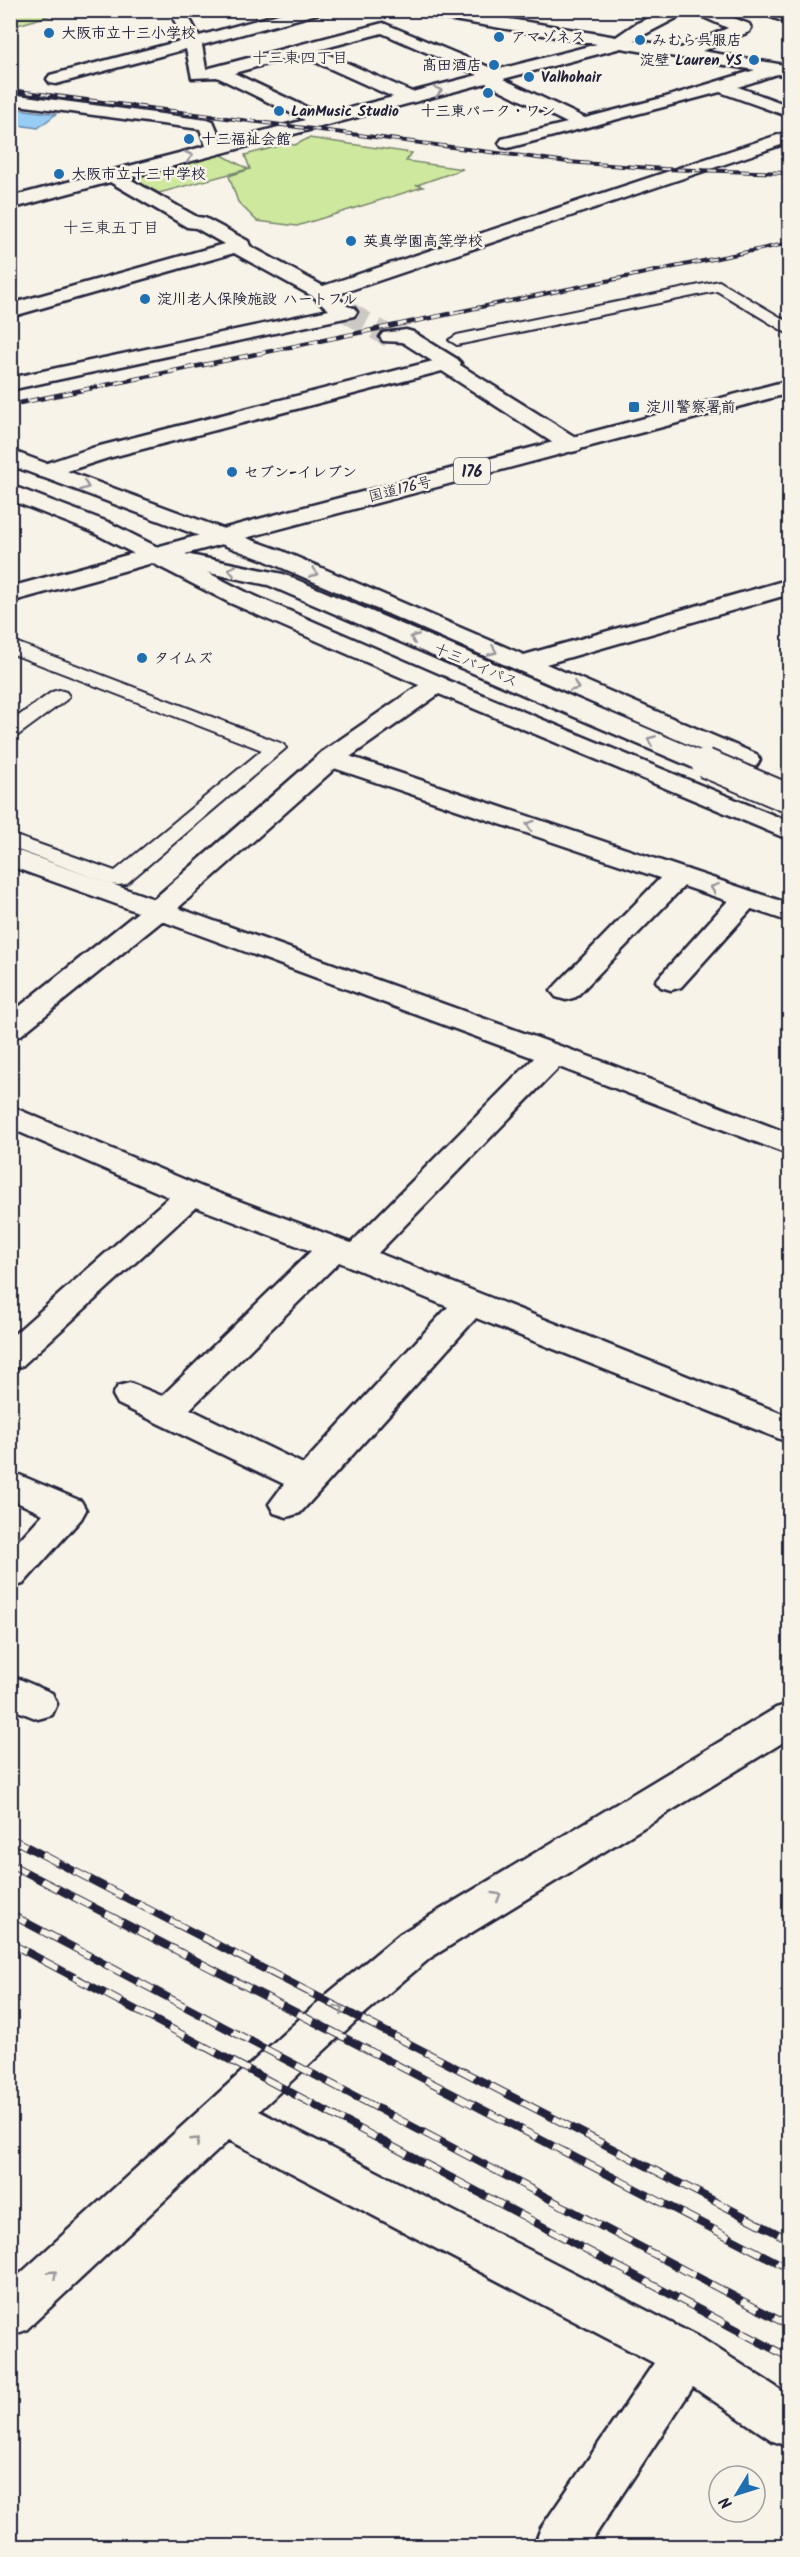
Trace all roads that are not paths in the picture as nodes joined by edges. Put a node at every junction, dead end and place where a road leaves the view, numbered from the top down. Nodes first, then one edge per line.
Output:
1 (177, 10) edge
2 (423, 10) edge
3 (525, 10) edge
4 (682, 10) edge
5 (697, 10) edge
6 (766, 10) edge
7 (308, 12) edge
8 (277, 16) edge
9 (789, 19) edge
10 (486, 21) junction
11 (299, 38) junction
12 (131, 40) dead end
13 (193, 41) junction
14 (616, 44) junction
15 (157, 51) junction
16 (680, 54) junction
17 (785, 68) edge
18 (219, 72) junction
19 (491, 77) junction
20 (56, 79) dead end
21 (723, 87) junction
22 (410, 98) junction
23 (10, 99) edge
24 (789, 112) edge
25 (321, 121) junction
26 (584, 124) junction
27 (789, 136) edge
28 (508, 143) dead end
29 (216, 148) junction
30 (112, 176) junction
31 (10, 203) edge
32 (236, 246) junction
33 (321, 293) junction
34 (10, 311) edge
35 (789, 330) edge
36 (390, 337) tunnel mouth
37 (457, 340) dead end
38 (445, 364) junction
39 (10, 384) edge
40 (789, 386) edge
41 (572, 445) junction
42 (10, 457) edge
43 (46, 471) junction
44 (10, 492) edge
45 (221, 536) junction
46 (154, 555) junction
47 (789, 586) edge
48 (10, 595) edge
49 (10, 646) edge
50 (522, 663) junction
51 (437, 684) junction
52 (59, 696) dead end
53 (10, 732) edge
54 (331, 758) junction
55 (699, 793) junction
56 (789, 799) edge
57 (789, 832) edge
58 (10, 840) edge
59 (10, 856) edge
60 (678, 876) junction
61 (746, 899) junction
62 (157, 911) junction
63 (789, 914) edge
64 (671, 981) dead end
65 (566, 991) dead end
66 (10, 1029) edge
67 (554, 1055) junction
68 (10, 1116) edge
69 (789, 1145) edge
70 (191, 1194) junction
71 (345, 1253) junction
72 (470, 1304) junction
73 (13, 1350) edge
74 (130, 1395) dead end
75 (166, 1412) junction
76 (789, 1431) edge
77 (10, 1484) edge
78 (10, 1574) edge
79 (789, 1719) edge
80 (224, 2115) junction
81 (10, 2314) edge
82 (687, 2356) junction
83 (789, 2424) edge
84 (560, 2547) edge

1 - 13 main road
2 - 10 main road
3 - 10 main road
4 - 14 main road
5 - 16 main road
6 - 9 main road
7 - 8 main road
8 - 11 main road
8 - 13 main road
10 - 14 main road
11 - 18 main road
11 - 19 main road
11 - 22 main road
12 - 15 main road
13 - 15 main road
13 - 18 main road
14 - 16 main road
14 - 19 main road
15 - 20 main road
16 - 17 main road
17 - 21 main road
18 - 25 main road
22 -> 19 main road
19 - 26 main road
21 - 24 main road
21 - 26 main road
22 - 25 main road
23 - 29 main road
25 - 29 main road
26 - 28 main road
27 - 33 main road
30 -> 29 main road
30 - 31 main road
30 - 32 main road
32 - 33 main road
32 - 34 main road
33 - 39 main road
35 - 37 lane
36 - 38 main road
38 - 41 main road
38 - 43 main road
40 - 41 main road, 国道176号 / 176
41 - 45 main road, 国道176号 / 176
42 - 43 main road
43 -> 45 main road
44 - 46 main road
45 - 46 main road, 国道176号 / 176
45 -> 50 main road
46 - 48 main road, 国道176号 / 176
46 - 51 main road
56 -> 46 main road, 十三バイパス / 176, bridge
47 - 50 main road
49 - 58 lane
50 -> 55 main road
51 - 54 main road
51 - 55 main road
52 - 53 lane
60 -> 54 main road
54 - 62 main road
55 - 57 main road
59 - 62 main road
61 -> 60 main road
60 - 65 main road
61 - 63 main road
61 - 64 main road
62 - 66 main road
62 - 67 main road
67 - 69 main road
67 - 71 main road
68 - 70 main road
70 - 71 main road
70 - 73 main road
71 - 72 main road
71 - 75 main road
72 - 75 main road
72 - 76 main road
74 - 75 main road
77 - 78 main road
80 -> 79 main road
81 -> 80 main road
80 - 82 main road
82 - 83 main road
82 - 84 main road

